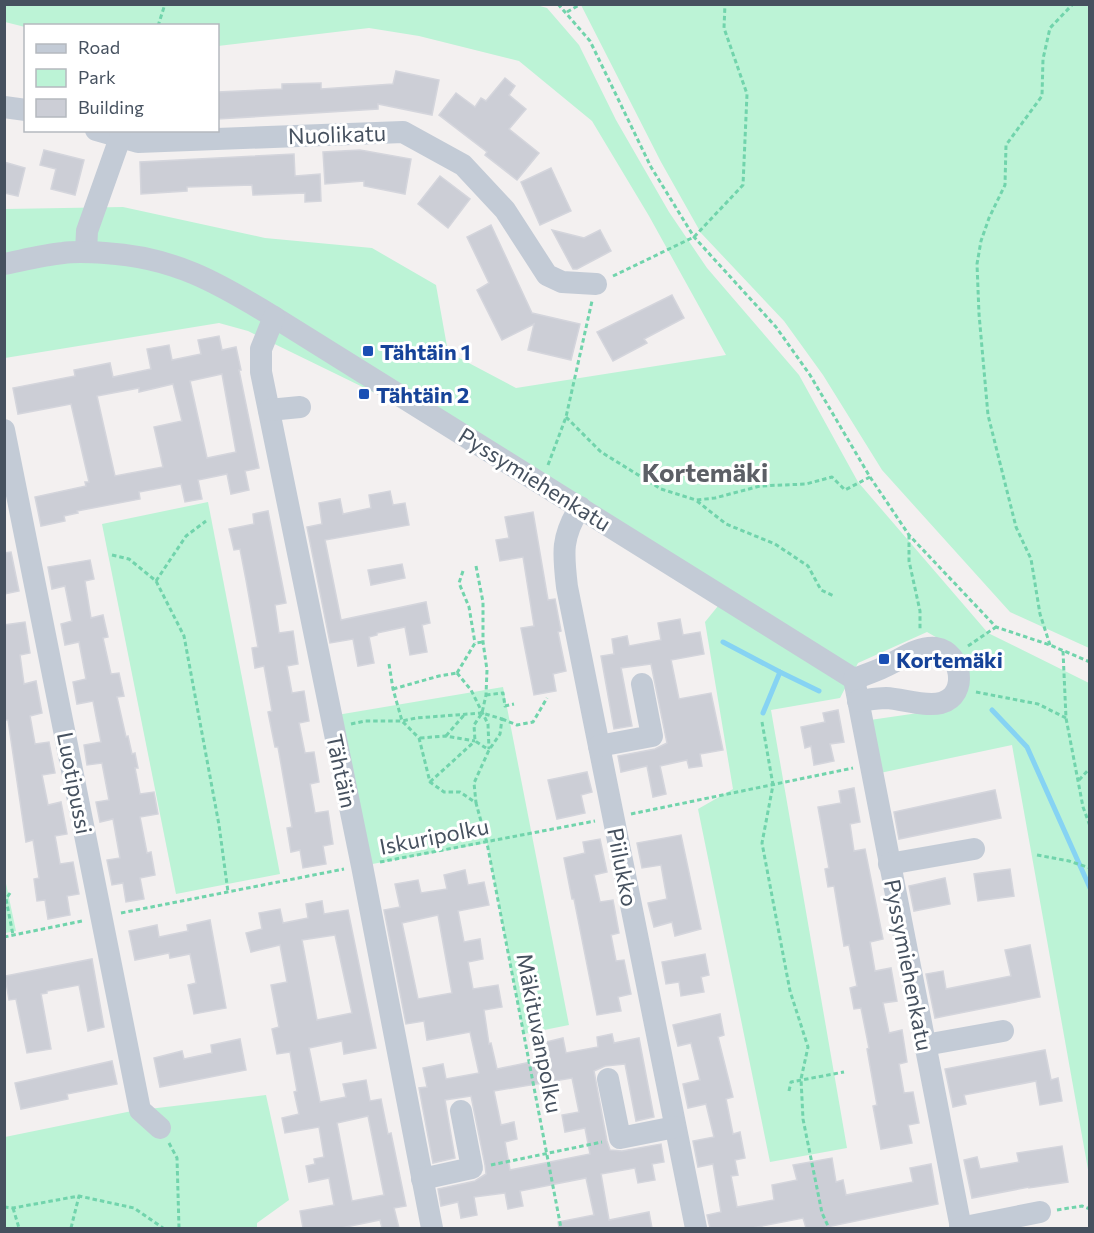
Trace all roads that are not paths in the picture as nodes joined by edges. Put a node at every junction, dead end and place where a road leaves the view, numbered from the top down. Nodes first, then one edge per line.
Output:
1 (4, 107) edge
2 (24, 110) edge
3 (102, 132) edge
4 (120, 138) junction
5 (86, 252) junction
6 (4, 264) edge
7 (596, 284) road end
8 (274, 317) junction
9 (300, 407) dead end
10 (269, 410) junction
11 (4, 430) edge
12 (580, 507) junction
13 (854, 679) junction
14 (642, 684) dead end
15 (858, 701) junction
16 (599, 746) junction
17 (974, 849) dead end
18 (889, 864) junction
19 (1003, 1031) dead end
20 (925, 1045) junction
21 (608, 1079) dead end
22 (461, 1111) dead end
23 (675, 1127) junction
24 (160, 1128) road end
25 (422, 1179) junction
26 (1041, 1212) road end
27 (432, 1228) edge
28 (696, 1228) edge
29 (960, 1228) edge

1 - 2 street
3 - 4 street, Nuolikatu
4 - 5 street
4 - 7 street, Nuolikatu
5 - 6 street, Pyssymiehenkatu
5 - 8 street, Pyssymiehenkatu
8 - 10 street, Tähtäin
8 - 12 street, Pyssymiehenkatu
9 - 10 street
10 - 25 street, Tähtäin
11 - 24 street, Luotipussi
12 - 13 street, Pyssymiehenkatu
12 - 16 street, Piilukko
13 - 15 street, Pyssymiehenkatu
13 - 15 street
14 - 16 street
15 - 18 street, Pyssymiehenkatu
16 - 23 street, Piilukko
17 - 18 street
18 - 20 street, Pyssymiehenkatu
19 - 20 street
20 - 29 street, Pyssymiehenkatu
21 - 23 street
22 - 25 street
23 - 28 street, Piilukko
25 - 27 street, Tähtäin
26 - 29 street

